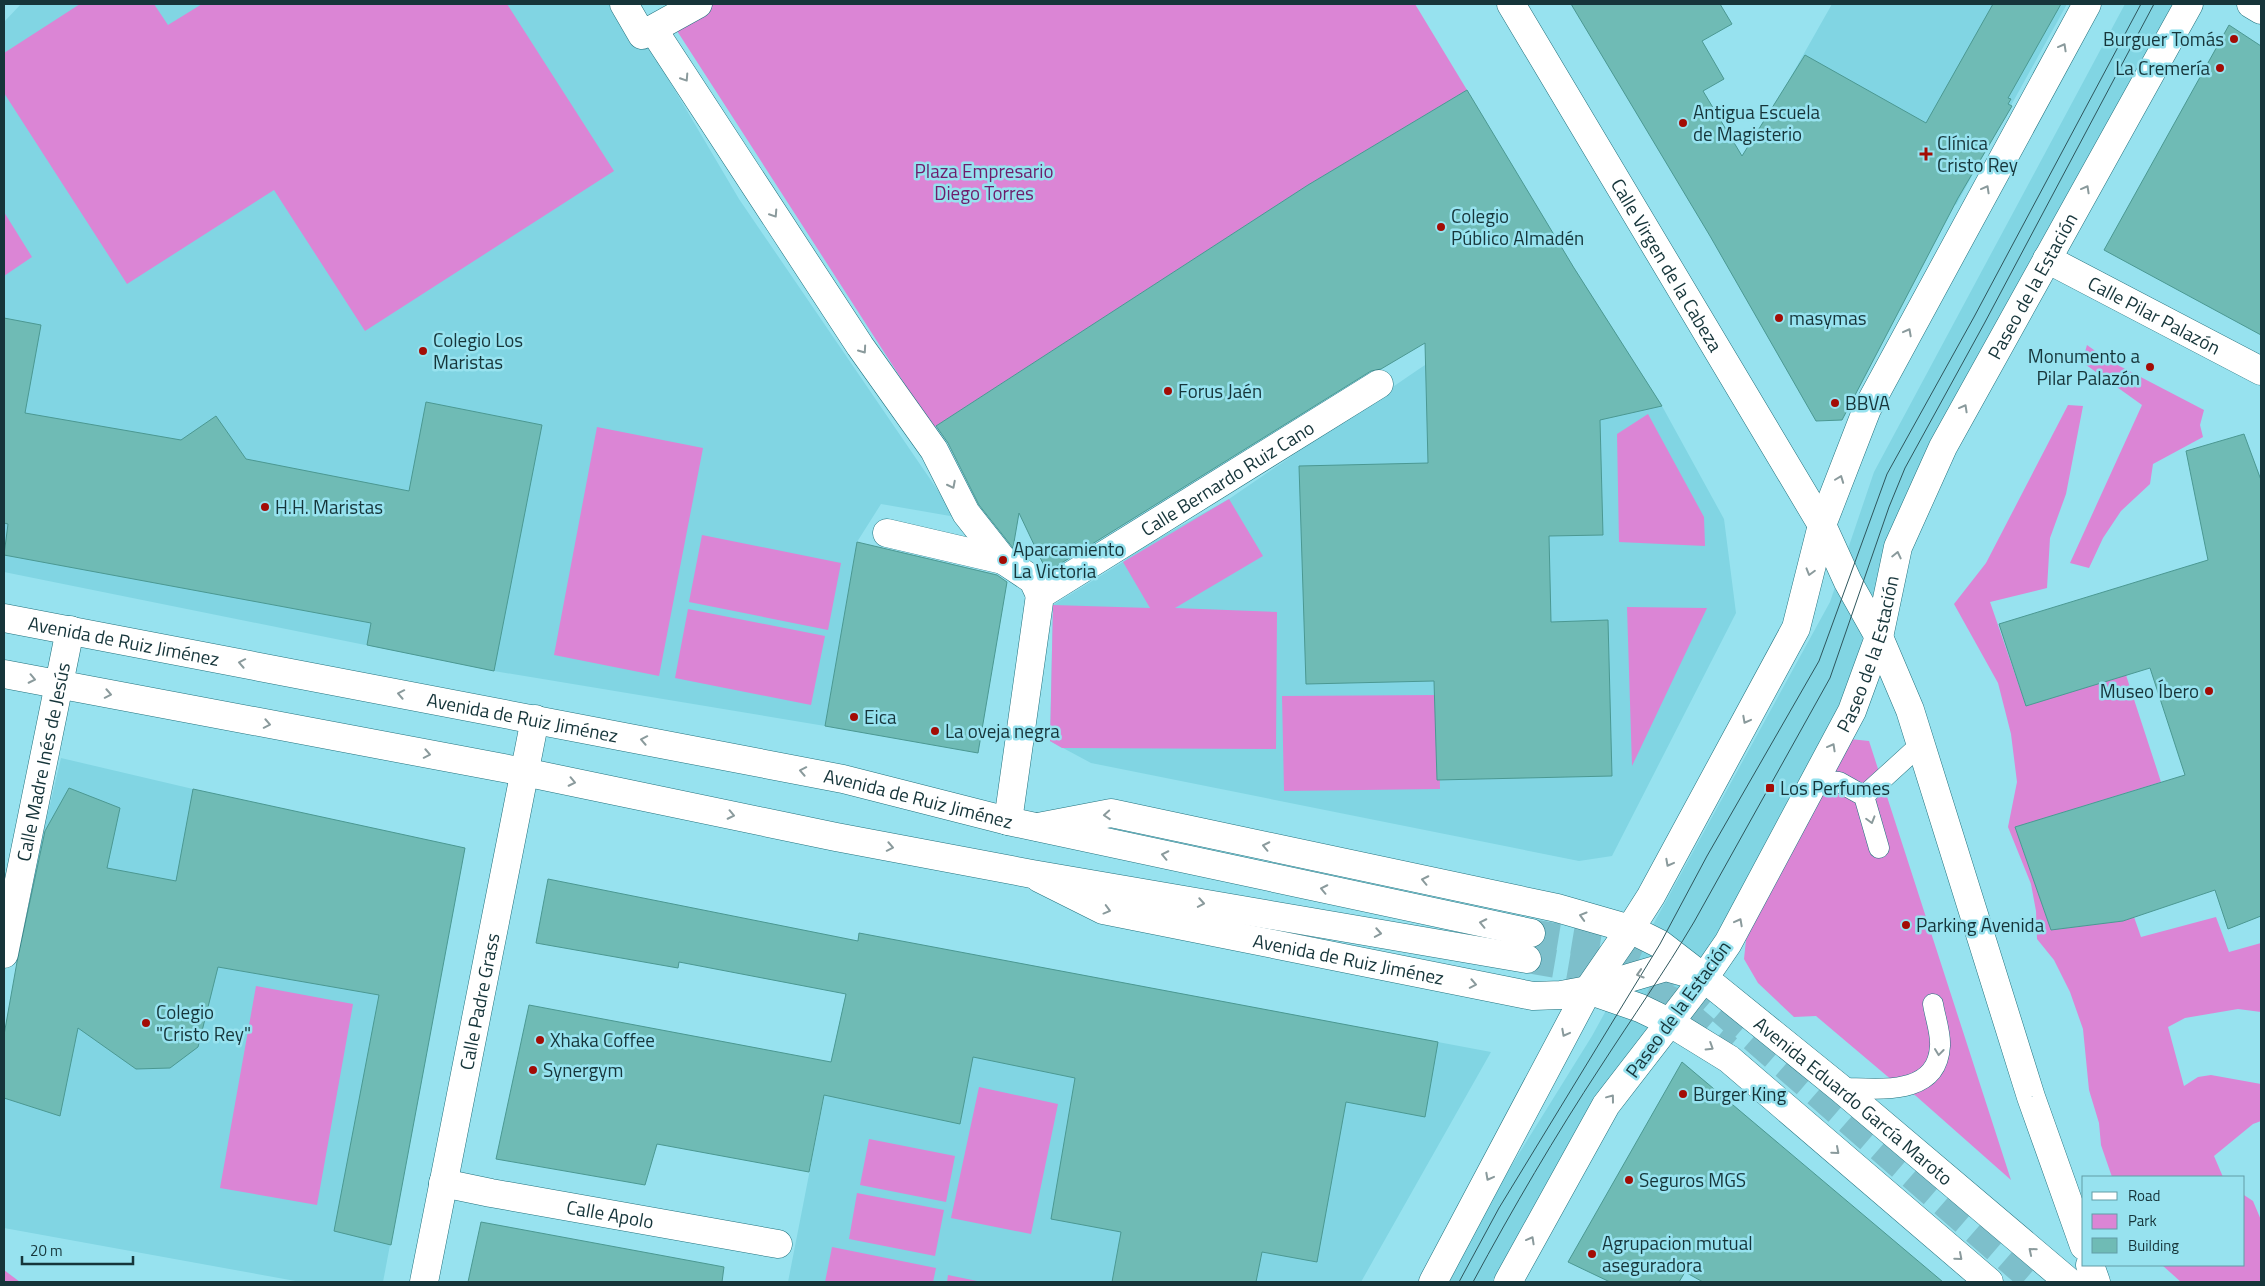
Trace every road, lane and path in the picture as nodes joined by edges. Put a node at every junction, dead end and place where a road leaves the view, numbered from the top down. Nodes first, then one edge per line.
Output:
1 (624, 4) edge
2 (698, 4) edge
3 (1511, 4) edge
4 (2087, 4) edge
5 (2188, 4) edge
6 (2251, 4) edge
7 (2261, 10) edge
8 (658, 37) dead end
9 (2047, 259) junction
10 (2261, 371) edge
11 (1379, 384) dead end
12 (1822, 525) junction
13 (887, 533) dead end
14 (1003, 560) junction
15 (1040, 595) junction
16 (4, 618) edge
17 (70, 630) junction
18 (1879, 637) junction
19 (4, 674) edge
20 (60, 685) junction
21 (535, 719) junction
22 (1920, 745) junction
23 (524, 772) junction
24 (1806, 796) junction
25 (1864, 796) junction
26 (1008, 821) junction
27 (1038, 827) junction
28 (1879, 848) dead end
29 (1032, 874) junction
30 (1630, 929) junction
31 (4, 954) edge
32 (1704, 978) junction
33 (1588, 990) junction
34 (1933, 1004) dead end
35 (1669, 1022) junction
36 (1840, 1088) junction
37 (443, 1183) junction
38 (2082, 1240) edge
39 (778, 1244) dead end
40 (2090, 1266) edge
41 (424, 1282) edge
42 (1433, 1282) edge
43 (1508, 1282) edge
44 (1988, 1282) edge
45 (2069, 1282) edge
46 (2096, 1282) edge

1 - 2 street
3 - 12 street, Calle Virgen de la Cabeza
12 -> 4 street
9 -> 5 street, Paseo de la Estación
6 - 7 street
8 -> 14 street
9 - 10 street, Calle Pilar Palazón
18 -> 9 street, Paseo de la Estación
11 - 15 street, Calle Bernardo Ruiz Cano
12 - 18 street, Calle Virgen de la Cabeza
12 -> 30 street
13 - 14 street
14 - 15 street
15 - 26 street
16 - 17 street, Avenida de Ruiz Jiménez
17 - 20 street, Calle Madre Inés de Jesús
21 -> 17 street, Avenida de Ruiz Jiménez
18 - 22 street, Calle Virgen de la Cabeza
24 -> 18 street, Paseo de la Estación
19 -> 20 street, Avenida de Ruiz Jiménez
20 -> 23 street, Avenida de Ruiz Jiménez
20 - 31 street, Calle Madre Inés de Jesús
21 - 23 street, Calle Padre Grass
26 -> 21 street, Avenida de Ruiz Jiménez
22 - 25 lane
22 - 38 street, Calle Virgen de la Cabeza
23 -> 29 street, Avenida de Ruiz Jiménez
23 - 37 street, Calle Padre Grass
24 - 25 lane
32 -> 24 street, Paseo de la Estación
25 -> 28 lane
26 - 27 street, Avenida de Ruiz Jiménez
29 -> 27 street, Avenida de Ruiz Jiménez
30 -> 27 street, Avenida de Ruiz Jiménez
29 -> 33 street, Avenida de Ruiz Jiménez
30 - 32 street, Avenida Eduardo García Maroto
30 - 33 street
32 -> 33 street
32 - 35 street, Paseo de la Estación
32 - 36 street, Avenida Eduardo García Maroto
33 - 35 street, Avenida de Ruiz Jiménez
33 -> 42 street
34 -> 36 lane
43 -> 35 street, Paseo de la Estación
35 -> 44 street
45 -> 36 street, Avenida Eduardo García Maroto
37 - 39 street, Calle Apolo
37 - 41 street, Calle Padre Grass
40 - 46 street

